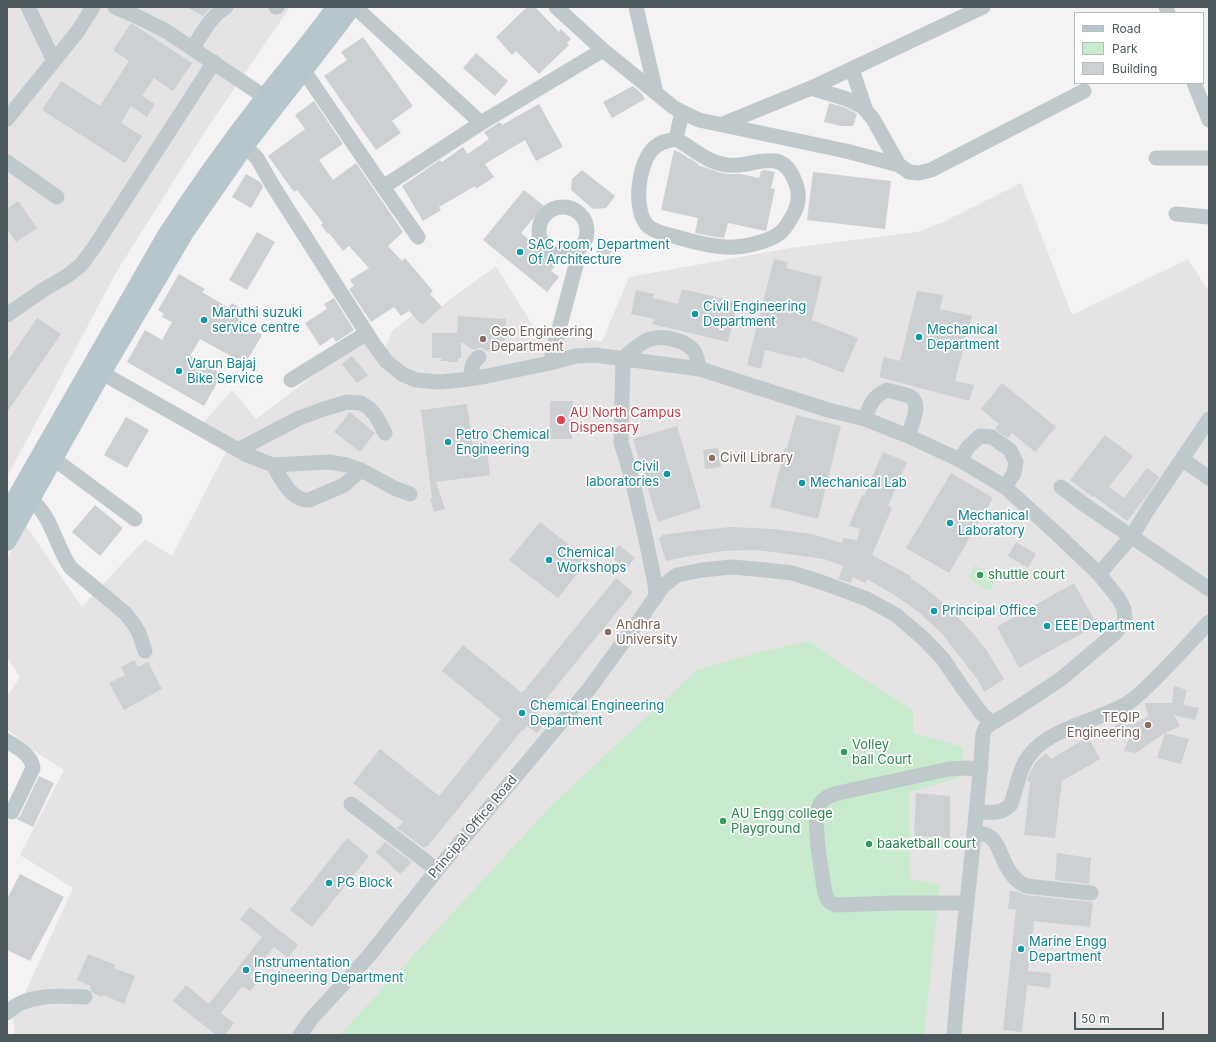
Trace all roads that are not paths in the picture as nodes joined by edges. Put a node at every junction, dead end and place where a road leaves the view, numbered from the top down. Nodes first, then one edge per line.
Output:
1 (28, 7) edge
2 (93, 7) edge
3 (114, 7) edge
4 (226, 7) edge
5 (335, 7) edge
6 (353, 7) edge
7 (556, 7) edge
8 (636, 7) edge
9 (983, 7) edge
10 (193, 48) junction
11 (603, 50) junction
12 (54, 61) junction
13 (214, 62) junction
14 (852, 69) junction
15 (304, 71) junction
16 (1194, 84) edge
17 (811, 88) junction
18 (1084, 91) dead end
19 (656, 93) junction
20 (265, 97) junction
21 (866, 111) junction
22 (682, 112) junction
23 (7, 119) edge
24 (1209, 120) edge
25 (481, 123) junction
26 (723, 124) junction
27 (245, 146) junction
28 (684, 146) junction
29 (1156, 158) dead end
30 (1209, 158) edge
31 (7, 162) edge
32 (899, 165) junction
33 (383, 187) junction
34 (57, 197) dead end
35 (1176, 214) dead end
36 (1209, 218) edge
37 (418, 237) dead end
38 (574, 253) dead end
39 (7, 314) edge
40 (367, 333) junction
41 (479, 357) dead end
42 (623, 358) junction
43 (550, 363) junction
44 (700, 369) junction
45 (102, 373) junction
46 (472, 378) junction
47 (292, 380) dead end
48 (865, 419) junction
49 (1209, 419) edge
50 (385, 433) dead end
51 (908, 436) junction
52 (238, 450) junction
53 (54, 459) junction
54 (960, 460) junction
55 (1183, 460) junction
56 (273, 465) junction
57 (361, 470) junction
58 (1209, 478) edge
59 (1061, 486) dead end
60 (1005, 487) junction
61 (410, 494) dead end
62 (30, 500) junction
63 (7, 513) edge
64 (135, 519) dead end
65 (1132, 536) junction
66 (7, 542) edge
67 (1099, 574) junction
68 (1209, 589) edge
69 (656, 596) junction
70 (1209, 622) edge
71 (145, 651) dead end
72 (992, 723) junction
73 (7, 741) edge
74 (980, 769) junction
75 (351, 804) dead end
76 (12, 812) dead end
77 (976, 812) junction
78 (975, 832) junction
79 (437, 870) junction
80 (1090, 893) dead end
81 (967, 903) junction
82 (85, 997) dead end
83 (7, 1013) edge
84 (300, 1035) edge
85 (954, 1035) edge

1 - 12 street
2 - 12 street
3 - 10 street
4 - 10 street
5 - 20 main road
6 - 15 main road
6 - 25 street
7 - 11 street
8 - 19 street
9 - 14 street
10 - 13 street
11 - 19 street
11 - 25 street
12 - 23 street
13 - 20 street
13 - 39 street
14 - 17 street
14 - 21 street
15 - 27 main road
15 - 33 street
16 - 24 street
17 - 21 street
17 - 26 street
18 - 32 street
19 - 22 street
20 - 63 main road
21 - 32 street
22 - 26 street
22 - 28 street
25 - 33 street
26 - 32 street
27 - 40 street
27 - 45 main road
28 - 28 street
29 - 30 street
31 - 34 street
33 - 37 street
35 - 36 street
38 - 43 street
40 - 46 street
40 - 47 street
41 - 46 street
42 - 43 street
42 - 44 street
42 - 44 street
42 - 69 street
43 - 46 street
44 - 48 street
45 - 52 street
45 - 53 main road
48 - 51 street
48 - 51 street
49 - 55 street
50 - 52 street
51 - 54 street
52 - 56 street
53 - 62 main road
53 - 64 street
54 - 60 street
54 - 60 street
55 - 58 street
55 - 65 street
56 - 57 street
56 - 57 street
57 - 61 street
59 - 65 street
60 - 67 street
62 - 66 main road
62 - 71 street
65 - 67 street
65 - 68 street
67 - 72 street
69 - 72 street, Principal Office Road
69 - 79 street, Principal Office Road
70 - 77 street
72 - 74 street
73 - 76 street
74 - 77 street
74 - 81 street
75 - 79 street
77 - 78 street
78 - 80 street
78 - 81 street
79 - 84 street, Principal Office Road
81 - 85 street
82 - 83 street

